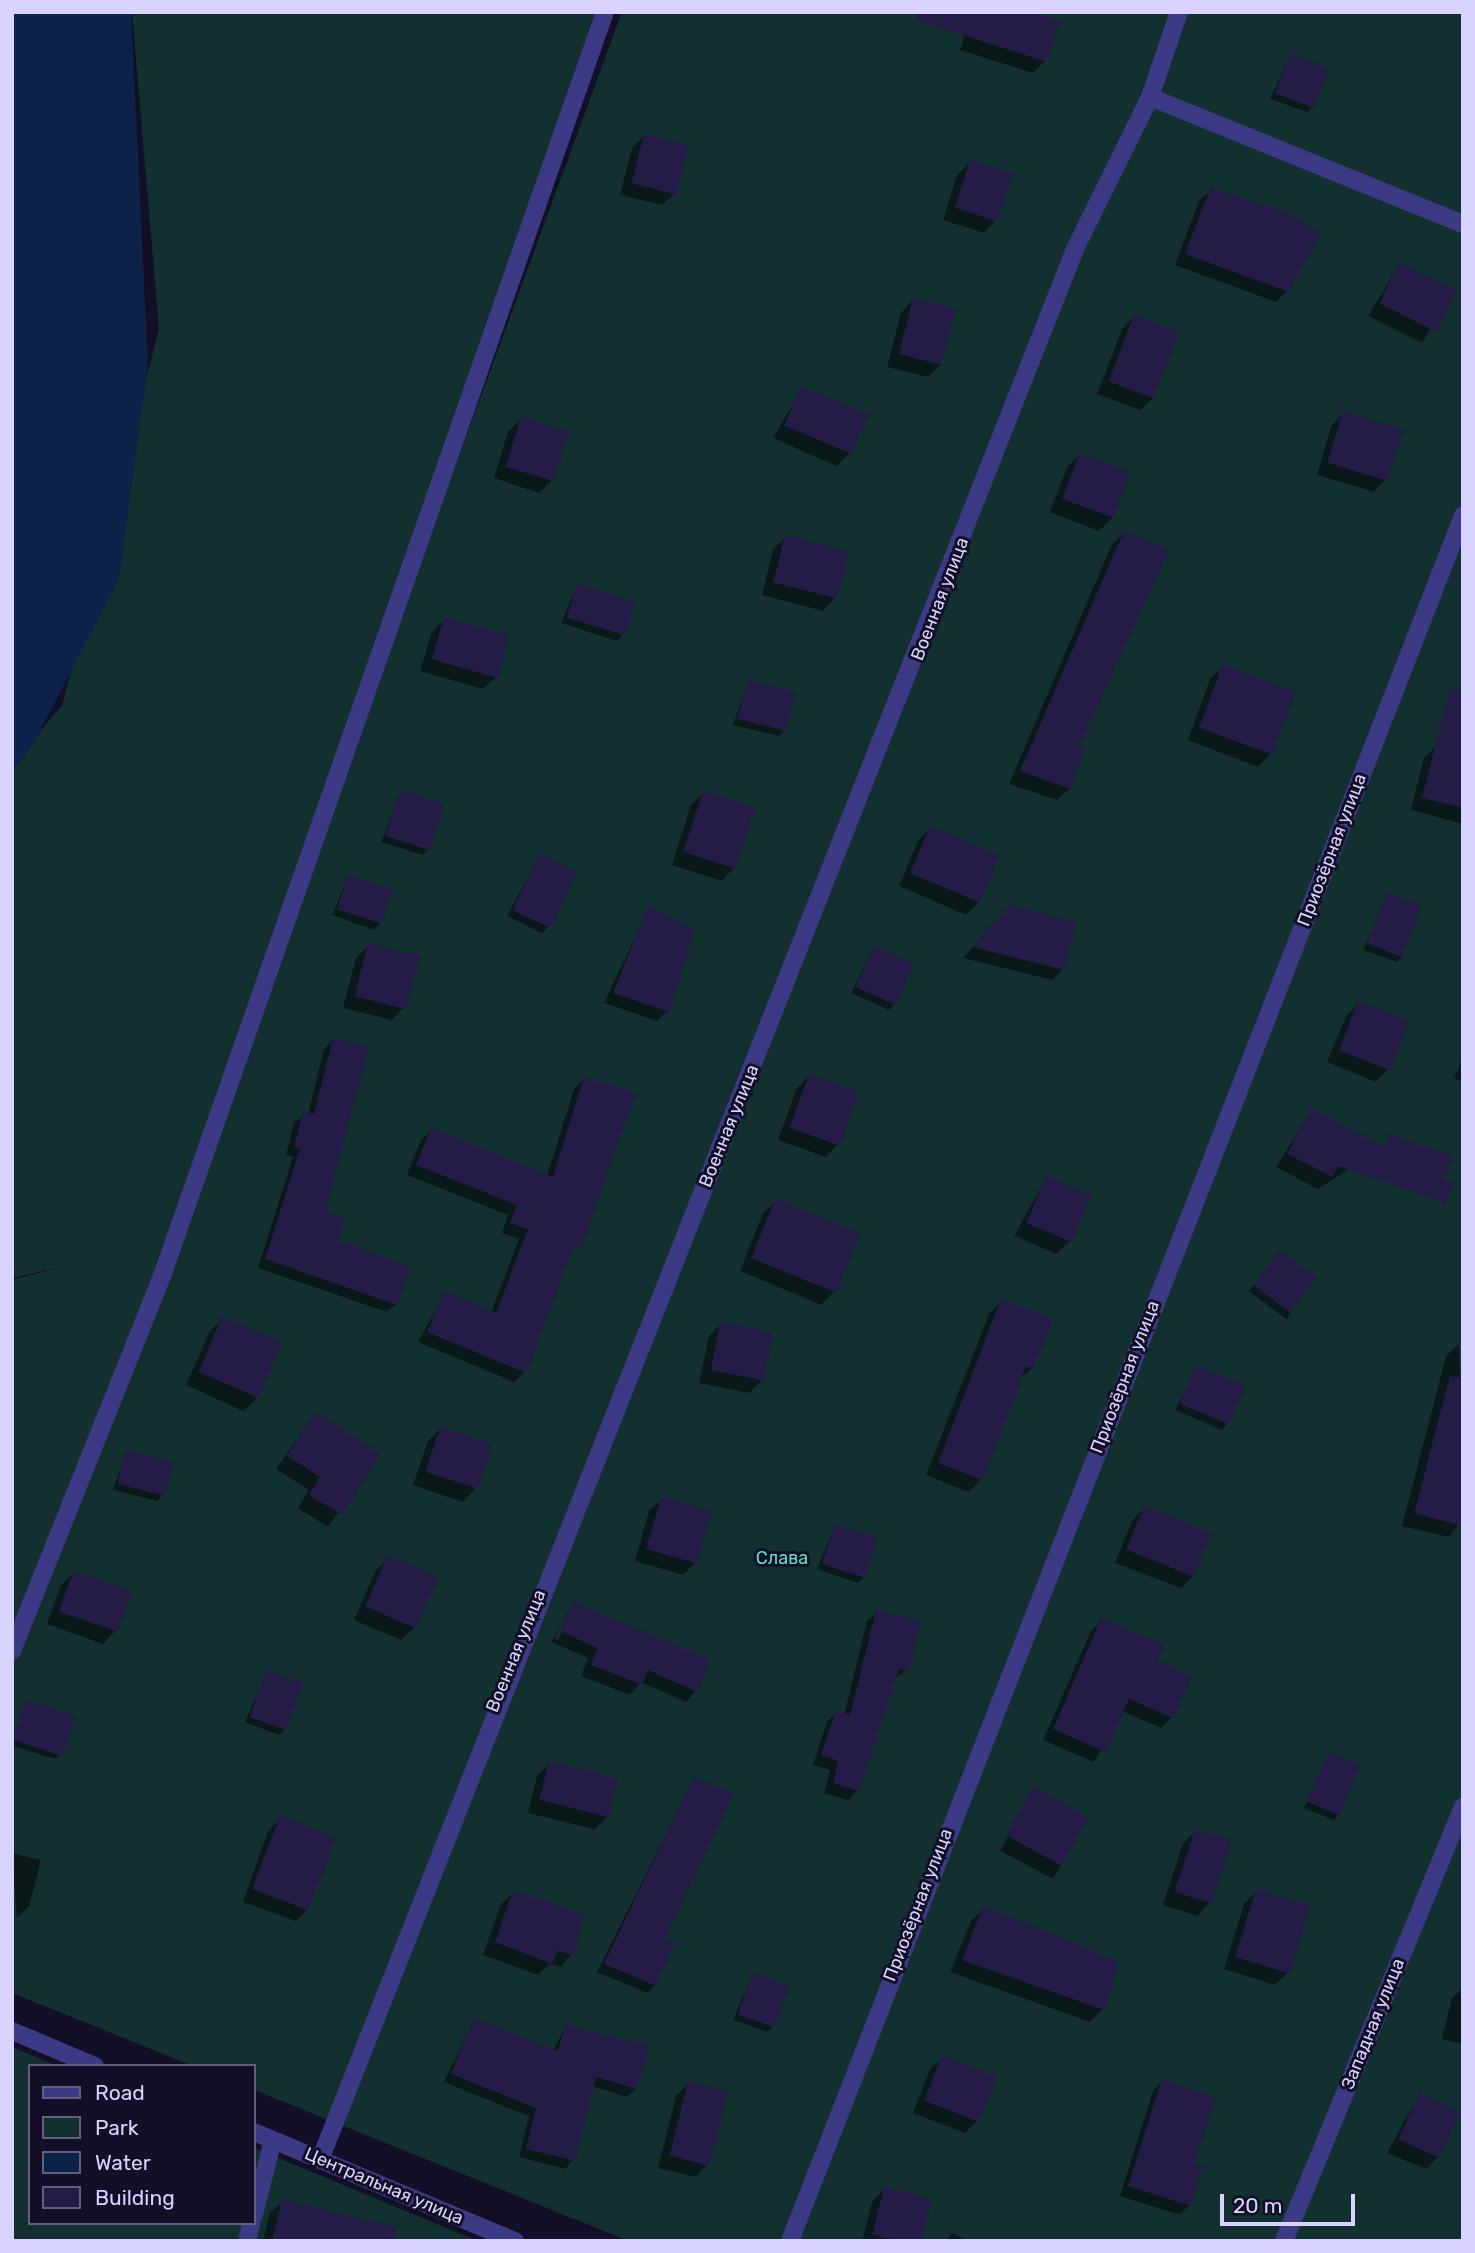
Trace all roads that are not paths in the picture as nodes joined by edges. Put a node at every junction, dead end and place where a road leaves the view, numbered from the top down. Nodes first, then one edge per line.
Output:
1 (606, 12) edge
2 (1179, 12) edge
3 (1150, 97) junction
4 (1463, 224) edge
5 (1463, 516) edge
6 (12, 1651) edge
7 (1463, 1806) edge
8 (12, 2031) edge
9 (90, 2064) edge
10 (256, 2133) edge
11 (273, 2140) junction
12 (320, 2160) junction
13 (256, 2206) edge
14 (514, 2241) edge
15 (790, 2241) edge
16 (1284, 2241) edge

1 - 6 street
2 - 3 street, Военная улица
3 - 4 street
3 - 12 street, Военная улица
5 - 15 street, Приозёрная улица
7 - 16 street, Западная улица
8 - 9 street
10 - 11 street, Центральная улица
11 - 12 street, Центральная улица
11 - 13 street
12 - 14 street, Центральная улица

